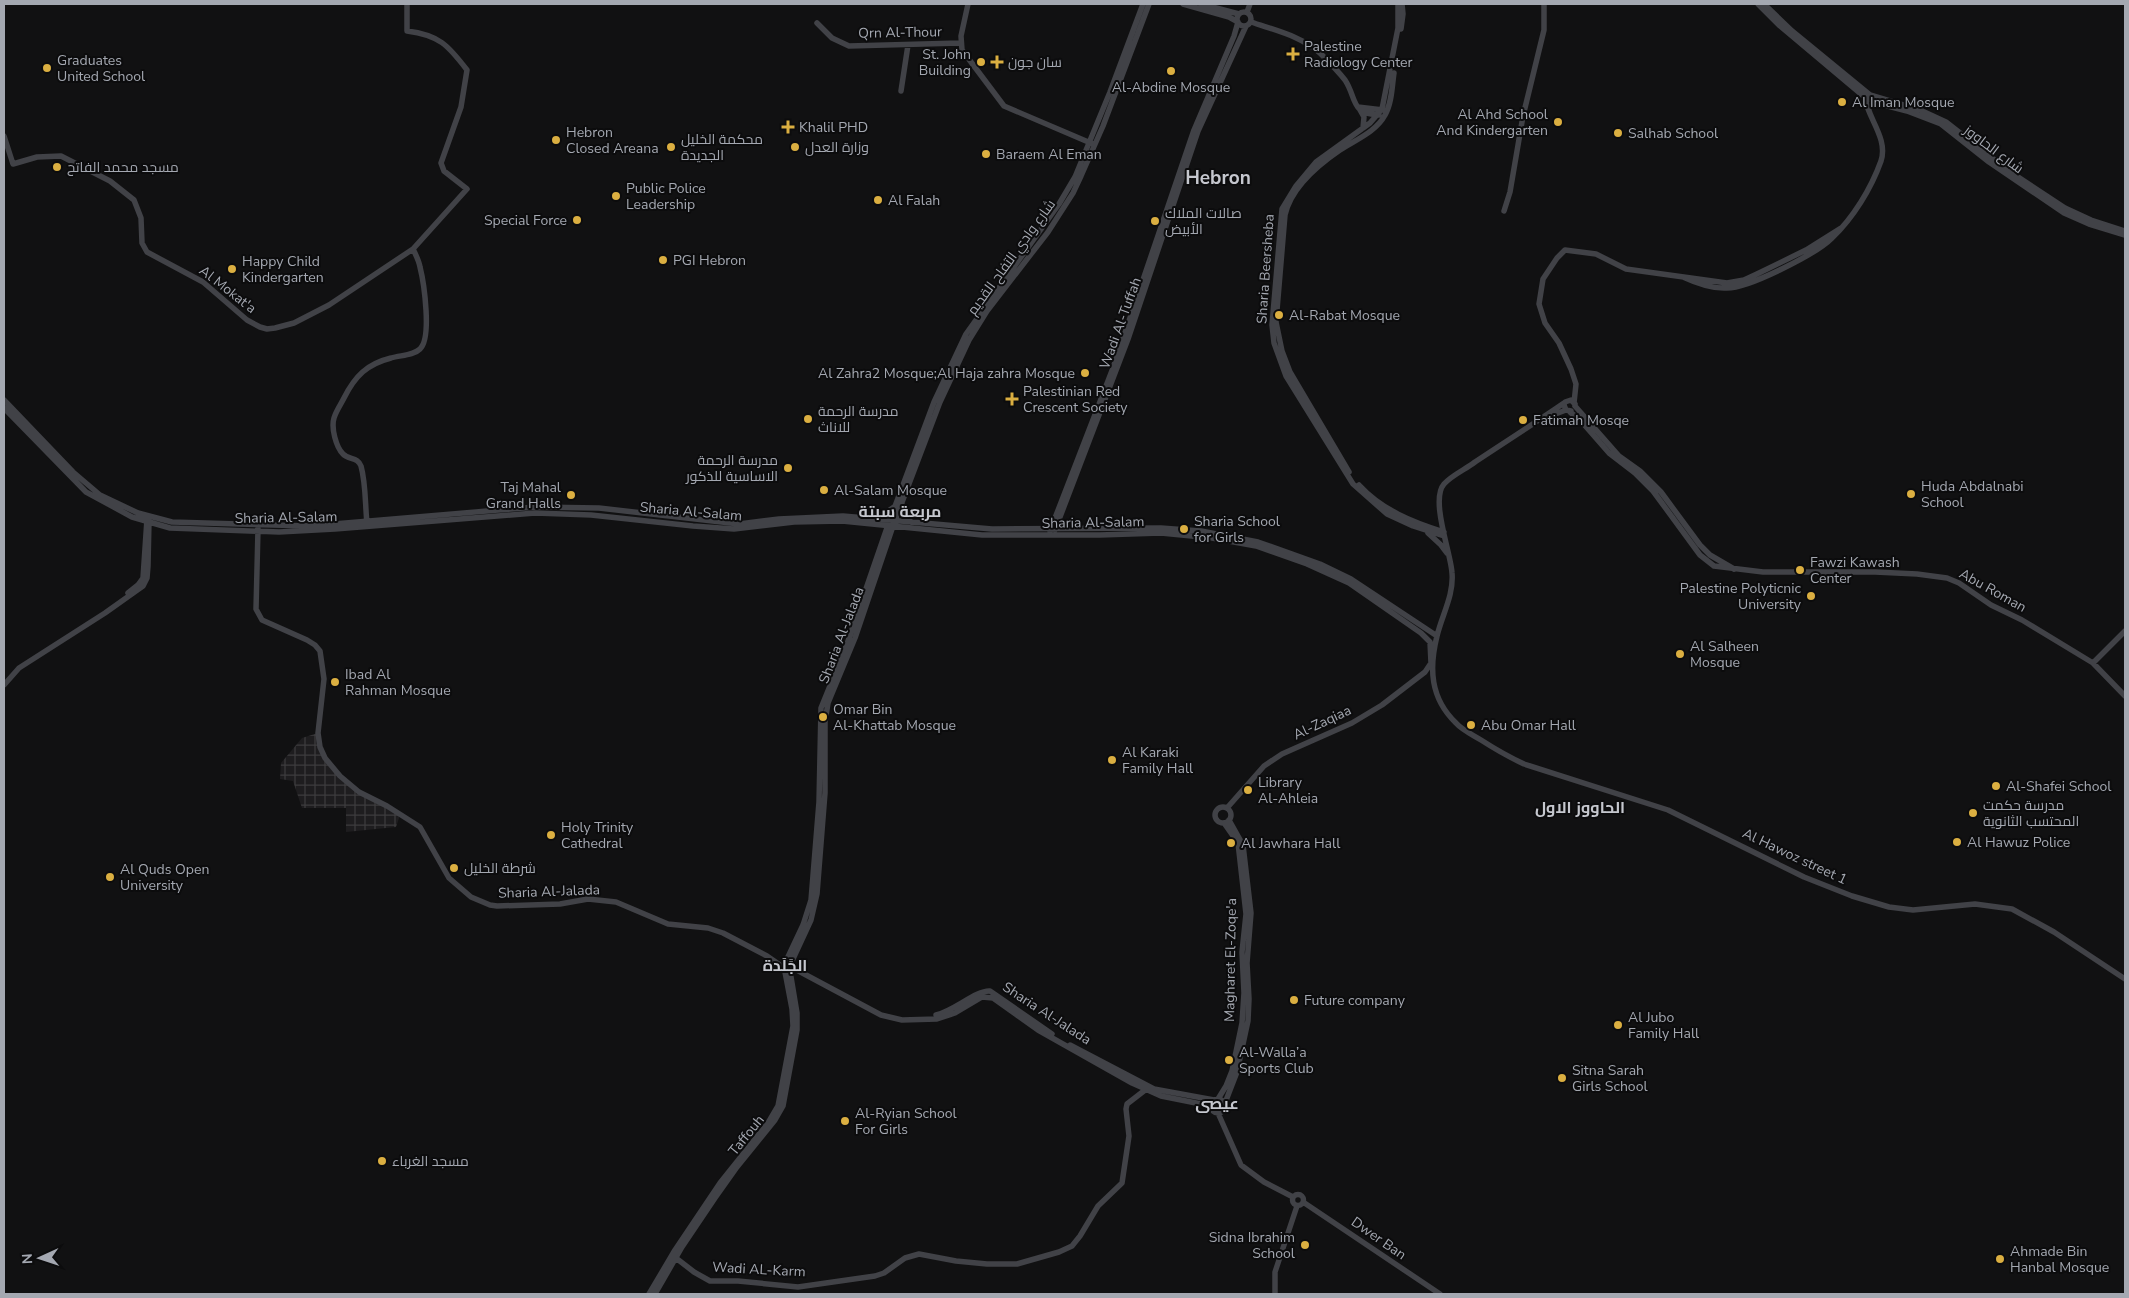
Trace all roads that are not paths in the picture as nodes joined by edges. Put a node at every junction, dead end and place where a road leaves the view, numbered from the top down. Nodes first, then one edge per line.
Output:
1 (407, 4) edge
2 (968, 4) edge
3 (1142, 4) edge
4 (1149, 4) edge
5 (1183, 4) edge
6 (1201, 4) edge
7 (1250, 4) edge
8 (1398, 4) edge
9 (1402, 4) edge
10 (1544, 4) edge
11 (1758, 4) edge
12 (1764, 4) edge
13 (1247, 12) junction
14 (1239, 14) junction
15 (1238, 22) junction
16 (817, 23) dead end
17 (1248, 24) junction
18 (960, 43) junction
19 (908, 44) junction
20 (901, 91) dead end
21 (1866, 95) junction
22 (1358, 108) junction
23 (1384, 111) junction
24 (1378, 116) junction
25 (1362, 130) junction
26 (4, 136) edge
27 (1092, 144) junction
28 (1504, 211) dead end
29 (2125, 231) edge
30 (2125, 236) edge
31 (413, 249) junction
32 (4, 400) edge
33 (1571, 403) junction
34 (4, 408) edge
35 (1568, 411) junction
36 (1538, 421) junction
37 (899, 505) junction
38 (870, 518) junction
39 (1060, 518) junction
40 (1441, 518) junction
41 (148, 521) junction
42 (910, 522) junction
43 (367, 523) junction
44 (891, 523) junction
45 (876, 524) junction
46 (258, 525) junction
47 (1431, 528) junction
48 (1053, 529) junction
49 (1068, 529) junction
50 (1422, 529) junction
51 (258, 532) junction
52 (1444, 534) junction
53 (1051, 536) junction
54 (883, 540) junction
55 (1450, 563) junction
56 (1734, 569) junction
57 (2125, 631) edge
58 (1437, 636) junction
59 (1432, 663) junction
60 (2093, 663) junction
61 (1418, 677) junction
62 (4, 679) edge
63 (1432, 681) junction
64 (4, 685) edge
65 (2125, 696) edge
66 (1227, 808) junction
67 (1227, 822) junction
68 (785, 961) junction
69 (789, 971) junction
70 (2125, 979) edge
71 (1147, 1088) junction
72 (1216, 1099) junction
73 (1224, 1103) junction
74 (1211, 1106) junction
75 (1218, 1113) junction
76 (1293, 1197) junction
77 (1303, 1202) junction
78 (1297, 1206) junction
79 (674, 1257) junction
80 (649, 1294) edge
81 (655, 1294) edge
82 (1274, 1294) edge
83 (1440, 1294) edge

1 - 31 street, Al Mokat'a
2 - 18 street
3 - 27 street, شارع وادي التفاح القديم
4 - 27 street, شارع وادي التفاح القديم
5 - 15 street
6 - 14 street
7 - 13 street
8 - 23 street, Sharia Beersheba
9 - 23 street, Sharia Beersheba
10 - 28 street
11 - 21 street, شارع الحاووز
12 - 21 street
13 - 14 street
13 - 17 street
14 - 15 street
15 - 17 street
15 - 48 street, Wadi Al-Tuffah
16 - 19 street, Qrn Al-Thour
17 - 22 street
17 - 39 street, Wadi Al-Tuffah
18 - 19 street, Qrn Al-Thour
18 - 27 street
19 - 20 street
21 - 29 street
21 - 30 street, شارع الحاووز
21 - 33 street
22 - 23 street
22 - 24 street
22 - 25 street
23 - 24 street, Sharia Beersheba
23 - 47 street, Sharia Beersheba
24 - 25 street, Sharia Beersheba
25 - 50 street, Sharia Beersheba
26 - 31 street, Al Mokat'a
27 - 37 street, شارع وادي التفاح القديم
31 - 43 street
32 - 41 street, Sharia Al-Salam
33 - 35 street
33 - 35 street
33 - 36 street
33 - 56 street, Abu Roman
34 - 41 street, Sharia Al-Salam
35 - 36 street
35 - 56 street, Abu Roman
36 - 40 street
37 - 38 street
37 - 42 street
37 - 44 street, شارع وادي التفاح القديم
38 - 43 street, Sharia Al-Salam
38 - 44 street, Sharia Al-Salam
39 - 48 street, Wadi Al-Tuffah
39 - 49 street
40 - 47 street
40 - 52 street
41 - 46 street, Sharia Al-Salam
41 - 51 street, Sharia Al-Salam
41 - 62 street
41 - 64 street
42 - 44 street, Sharia Al-Salam
42 - 48 street, Sharia Al-Salam
43 - 45 street, Sharia Al-Salam
43 - 46 street, Sharia Al-Salam
43 - 51 street, Sharia Al-Salam
44 - 45 street, Sharia Al-Salam
44 - 53 street, Sharia Al-Salam
44 - 54 street, Sharia Al-Jalada
44 - 68 street, Sharia Al-Jalada
45 - 54 street
46 - 51 street, Sharia Al-Jalada
47 - 52 street, Sharia Beersheba
48 - 49 street, Sharia Al-Salam
48 - 53 street, Wadi Al-Tuffah
49 - 58 street, Sharia Al-Salam
50 - 52 street, Sharia Beersheba
50 - 55 street
51 - 68 street, Sharia Al-Jalada
52 - 55 street
53 - 59 street, Sharia Al-Salam
54 - 68 street, Sharia Al-Jalada
55 - 58 street
56 - 60 street, Abu Roman
57 - 60 street
58 - 59 street
59 - 61 street, Al-Zaqiaa
59 - 63 street
60 - 65 street, Abu Roman
61 - 63 street
61 - 66 street, Al-Zaqiaa
63 - 70 street, Al Hawoz street 1
66 - 67 street
66 - 67 street
67 - 72 street, Magharet El-Zoqe'a
67 - 73 street, Magharet El-Zoqe'a
68 - 69 street
68 - 69 street
69 - 71 street, Sharia Al-Jalada
69 - 79 street
71 - 72 street, Sharia Al-Jalada
71 - 74 street, Sharia Al-Jalada
71 - 79 street, Wadi AL-Karm
72 - 73 street
72 - 74 street
73 - 75 street
74 - 75 street
75 - 76 street
76 - 77 street
76 - 78 street
77 - 78 street
77 - 83 street, Dwer Ban
78 - 82 street
79 - 80 street
79 - 81 street

